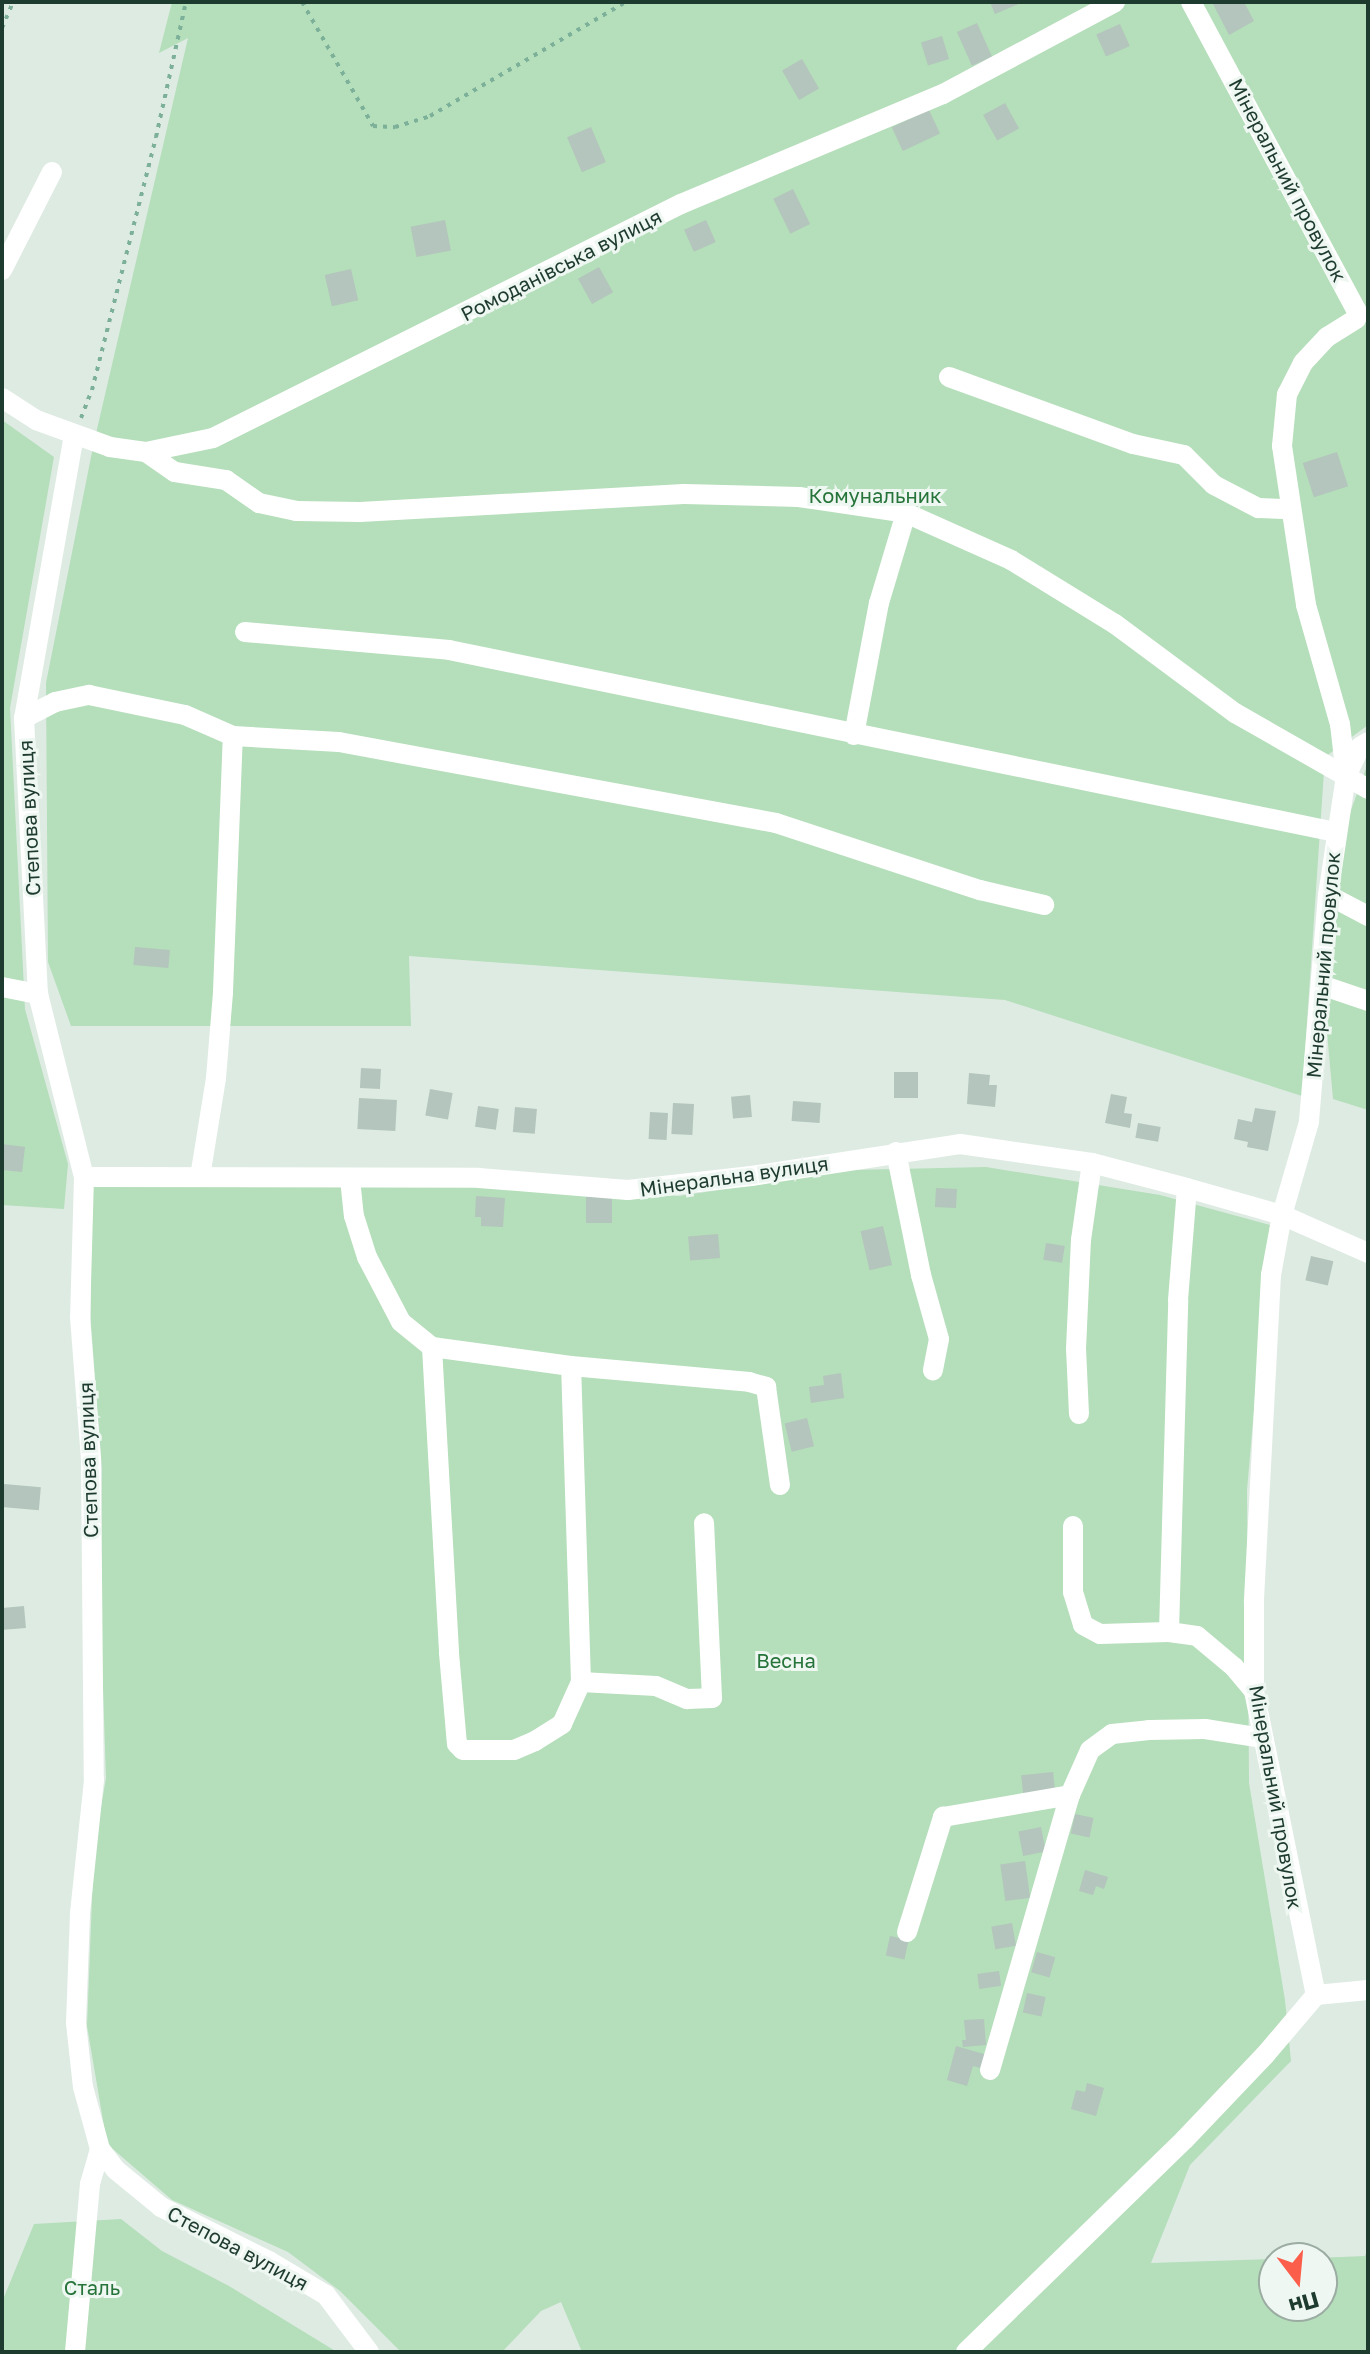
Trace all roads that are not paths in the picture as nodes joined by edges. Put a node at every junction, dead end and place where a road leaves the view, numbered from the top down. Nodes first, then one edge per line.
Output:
1 (1115, 2) edge
2 (1191, 2) edge
3 (52, 172) dead end
4 (2, 270) edge
5 (949, 377) dead end
6 (2, 398) edge
7 (74, 435) junction
8 (146, 452) junction
9 (1291, 509) junction
10 (906, 513) junction
11 (245, 632) dead end
12 (24, 718) junction
13 (854, 735) junction
14 (233, 736) junction
15 (1368, 742) edge
16 (1346, 776) junction
17 (1368, 789) edge
18 (1336, 832) junction
19 (1328, 895) junction
20 (1044, 905) dead end
21 (1368, 916) edge
22 (1321, 985) junction
23 (2, 987) edge
24 (38, 994) junction
25 (1368, 1001) edge
26 (896, 1152) junction
27 (1092, 1163) junction
28 (84, 1177) junction
29 (200, 1177) junction
30 (350, 1179) junction
31 (1187, 1188) junction
32 (1282, 1215) junction
33 (1368, 1253) edge
34 (432, 1347) junction
35 (571, 1366) junction
36 (933, 1370) dead end
37 (1079, 1414) dead end
38 (780, 1485) dead end
39 (704, 1523) dead end
40 (1073, 1526) dead end
41 (1169, 1632) junction
42 (581, 1682) junction
43 (1254, 1691) junction
44 (1263, 1738) junction
45 (1070, 1795) junction
46 (907, 1932) dead end
47 (1368, 1990) edge
48 (1316, 1995) junction
49 (990, 2070) dead end
50 (100, 2149) junction
51 (75, 2352) edge
52 (369, 2352) edge
53 (966, 2352) edge

1 - 8 street, Ромоданівська вулиця
2 - 9 street, Мінеральний провулок
3 - 4 street
5 - 9 street
6 - 7 street, Ромоданівська вулиця
7 - 8 street, Ромоданівська вулиця
7 - 12 street, Степова вулиця
8 - 10 street
9 - 16 street, Мінеральний провулок
10 - 13 street
10 - 16 street
11 - 13 street
12 - 14 street
12 - 24 street, Степова вулиця
13 - 18 street
14 - 20 street
14 - 29 street
15 - 16 street
16 - 17 street
16 - 18 street, Мінеральний провулок
18 - 19 street, Мінеральний провулок
19 - 21 street
19 - 22 street, Мінеральний провулок
22 - 25 street
22 - 32 street, Мінеральний провулок
23 - 24 street
24 - 28 street, Степова вулиця
26 - 27 street, Мінеральна вулиця
26 - 30 street, Мінеральна вулиця
26 - 36 street
27 - 31 street, Мінеральна вулиця
27 - 37 street
28 - 29 street, Мінеральна вулиця
28 - 50 street, Степова вулиця
29 - 30 street, Мінеральна вулиця
30 - 34 street
31 - 32 street, Мінеральна вулиця
31 - 41 street
32 - 33 street, Мінеральна вулиця
32 - 43 street, Мінеральний провулок
34 - 35 street
34 - 42 street
35 - 38 street
35 - 42 street
39 - 42 street
40 - 41 street
41 - 43 street
43 - 44 street, Мінеральний провулок
44 - 45 street
44 - 48 street, Мінеральний провулок
45 - 46 street
45 - 49 street
47 - 48 street
48 - 53 street
50 - 51 street
50 - 52 street, Степова вулиця

